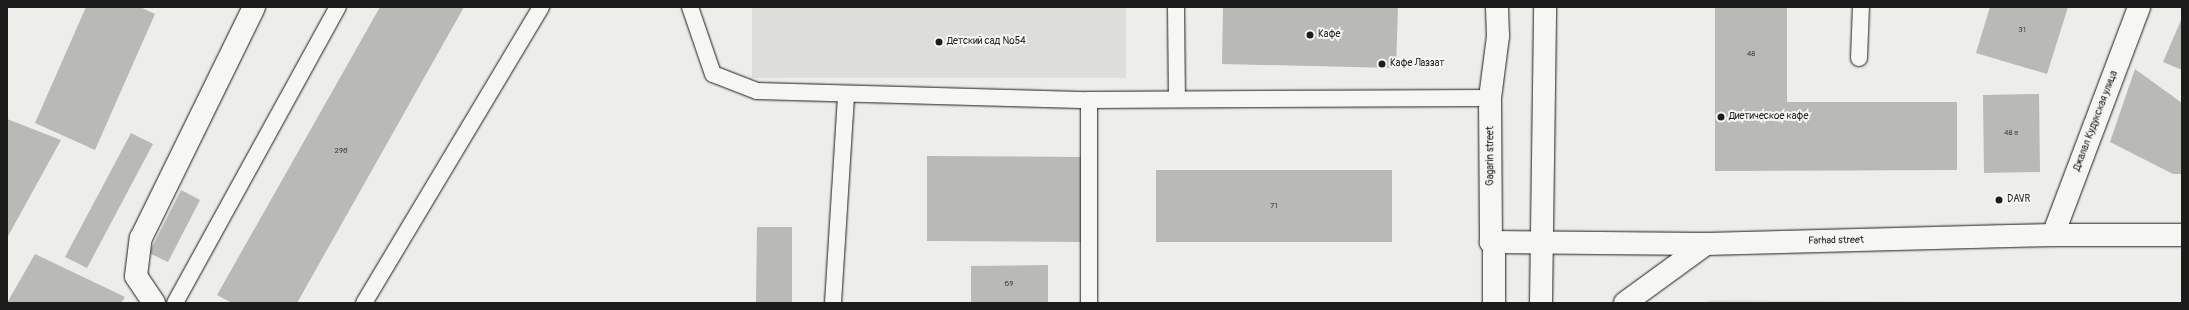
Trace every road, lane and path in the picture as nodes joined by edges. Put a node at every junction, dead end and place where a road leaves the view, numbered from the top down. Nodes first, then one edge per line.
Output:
1 (254, 7) edge
2 (338, 7) edge
3 (541, 7) edge
4 (690, 7) edge
5 (1176, 7) edge
6 (1497, 7) edge
7 (1545, 7) edge
8 (1861, 7) edge
9 (2139, 7) edge
10 (1859, 58) dead end
11 (846, 94) junction
12 (1490, 98) junction
13 (1177, 99) junction
14 (1089, 100) junction
15 (2182, 235) edge
16 (2053, 236) junction
17 (1543, 241) junction
18 (1491, 242) junction
19 (1706, 244) junction
20 (154, 303) edge
21 (175, 303) edge
22 (364, 303) edge
23 (833, 303) edge
24 (1089, 303) edge
25 (1494, 303) edge
26 (1541, 303) edge
27 (1625, 303) edge

1 - 20 street
2 - 21 lane
3 - 22 lane
4 - 11 lane
5 - 13 lane
6 - 12 street, Gagarin street
7 - 17 street
8 - 10 lane
9 - 16 street, Джалал Кудукская улица
11 - 14 lane
11 - 23 lane
12 - 13 lane
12 - 18 street, Gagarin street
13 - 14 lane
14 - 24 lane
15 - 16 street, Farhad street
16 - 19 street, Farhad street
17 - 18 street, Farhad street
17 - 19 street, Farhad street
17 - 26 street
18 - 25 street, Gagarin street
19 - 27 street

